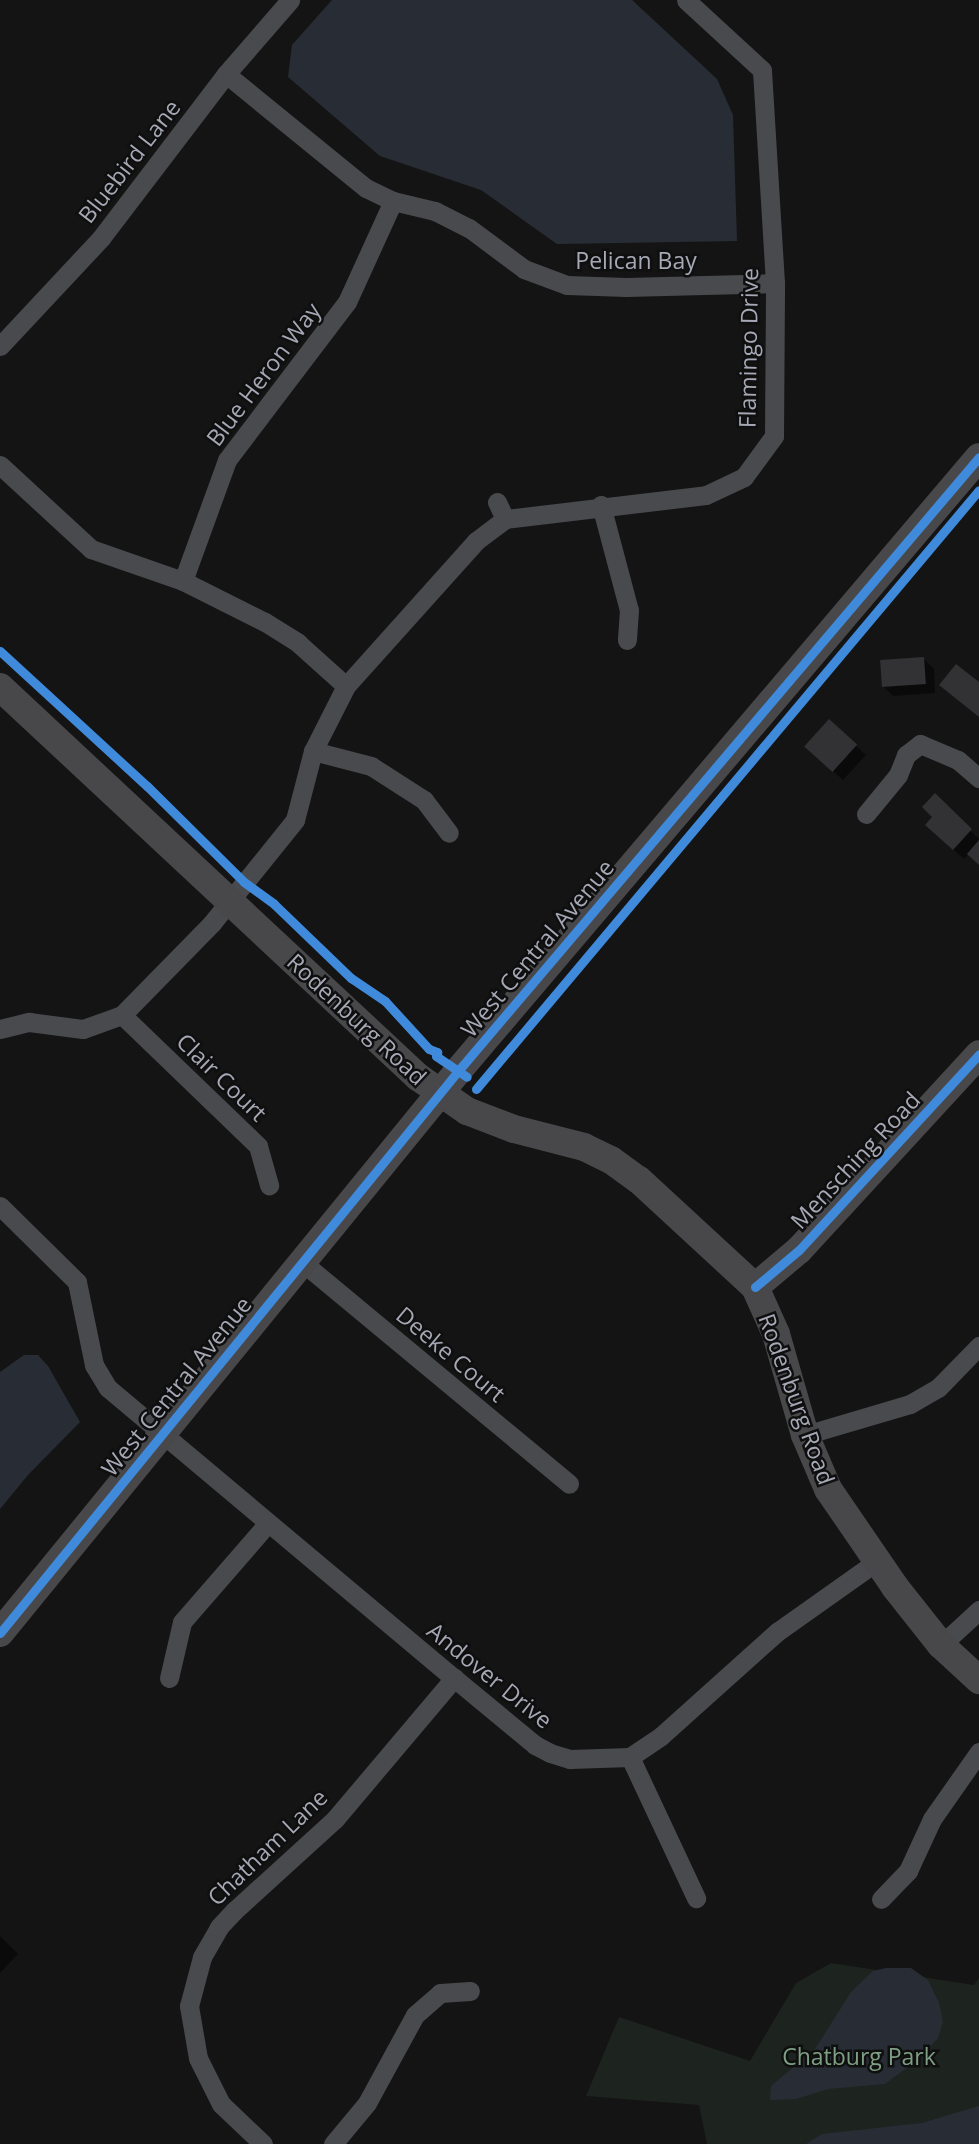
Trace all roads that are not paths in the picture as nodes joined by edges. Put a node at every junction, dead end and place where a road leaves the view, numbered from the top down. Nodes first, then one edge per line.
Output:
1 (290, 0) edge
2 (686, 0) edge
3 (226, 74) junction
4 (393, 201) junction
5 (775, 283) junction
6 (0, 345) edge
7 (979, 457) edge
8 (0, 465) edge
9 (601, 505) junction
10 (183, 581) junction
11 (627, 640) dead end
12 (346, 686) junction
13 (0, 687) edge
14 (313, 751) junction
15 (979, 778) edge
16 (866, 814) dead end
17 (449, 833) dead end
18 (230, 900) junction
19 (122, 1014) junction
20 (0, 1029) edge
21 (979, 1054) edge
22 (440, 1094) junction
23 (269, 1185) dead end
24 (0, 1206) edge
25 (302, 1262) junction
26 (755, 1287) junction
27 (979, 1346) edge
28 (162, 1434) junction
29 (805, 1435) junction
30 (569, 1484) dead end
31 (268, 1523) junction
32 (876, 1562) junction
33 (979, 1610) edge
34 (0, 1633) edge
35 (941, 1645) junction
36 (169, 1678) dead end
37 (454, 1678) junction
38 (979, 1680) edge
39 (979, 1752) edge
40 (630, 1757) junction
41 (696, 1898) dead end
42 (881, 1899) dead end
43 (470, 1991) dead end
44 (263, 2144) edge
45 (333, 2144) edge

1 - 3 street, Bluebird Lane
2 - 5 street, Flamingo Drive
3 - 4 street, Pelican Bay
3 - 6 street, Bluebird Lane
4 - 5 street, Pelican Bay
4 - 10 street, Blue Heron Way
5 - 9 street, Flamingo Drive
7 - 22 street, West Central Avenue
8 - 10 street
9 - 11 street
9 - 12 street, Flamingo Drive
10 - 12 street
12 - 14 street, Flamingo Drive
13 - 18 street, Rodenburg Road
14 - 17 street
14 - 18 street, Flamingo Drive
15 - 16 street
18 - 19 street, Flamingo Drive
18 - 22 street, Rodenburg Road
19 - 20 street
19 - 23 street, Clair Court
21 - 26 street, Mensching Road
22 - 25 street, West Central Avenue
22 - 26 street, Rodenburg Road
24 - 28 street, Andover Drive
25 - 28 street, West Central Avenue
25 - 30 street, Deeke Court
26 - 29 street, Rodenburg Road
27 - 29 street
28 - 31 street, Andover Drive
28 - 34 street, West Central Avenue
29 - 32 street, Rodenburg Road
31 - 36 street
31 - 37 street, Andover Drive
32 - 35 street, Rodenburg Road
32 - 40 street
33 - 35 street
35 - 38 street, Rodenburg Road
37 - 40 street, Andover Drive
37 - 44 street, Chatham Lane
39 - 42 street
40 - 41 street
43 - 45 street

